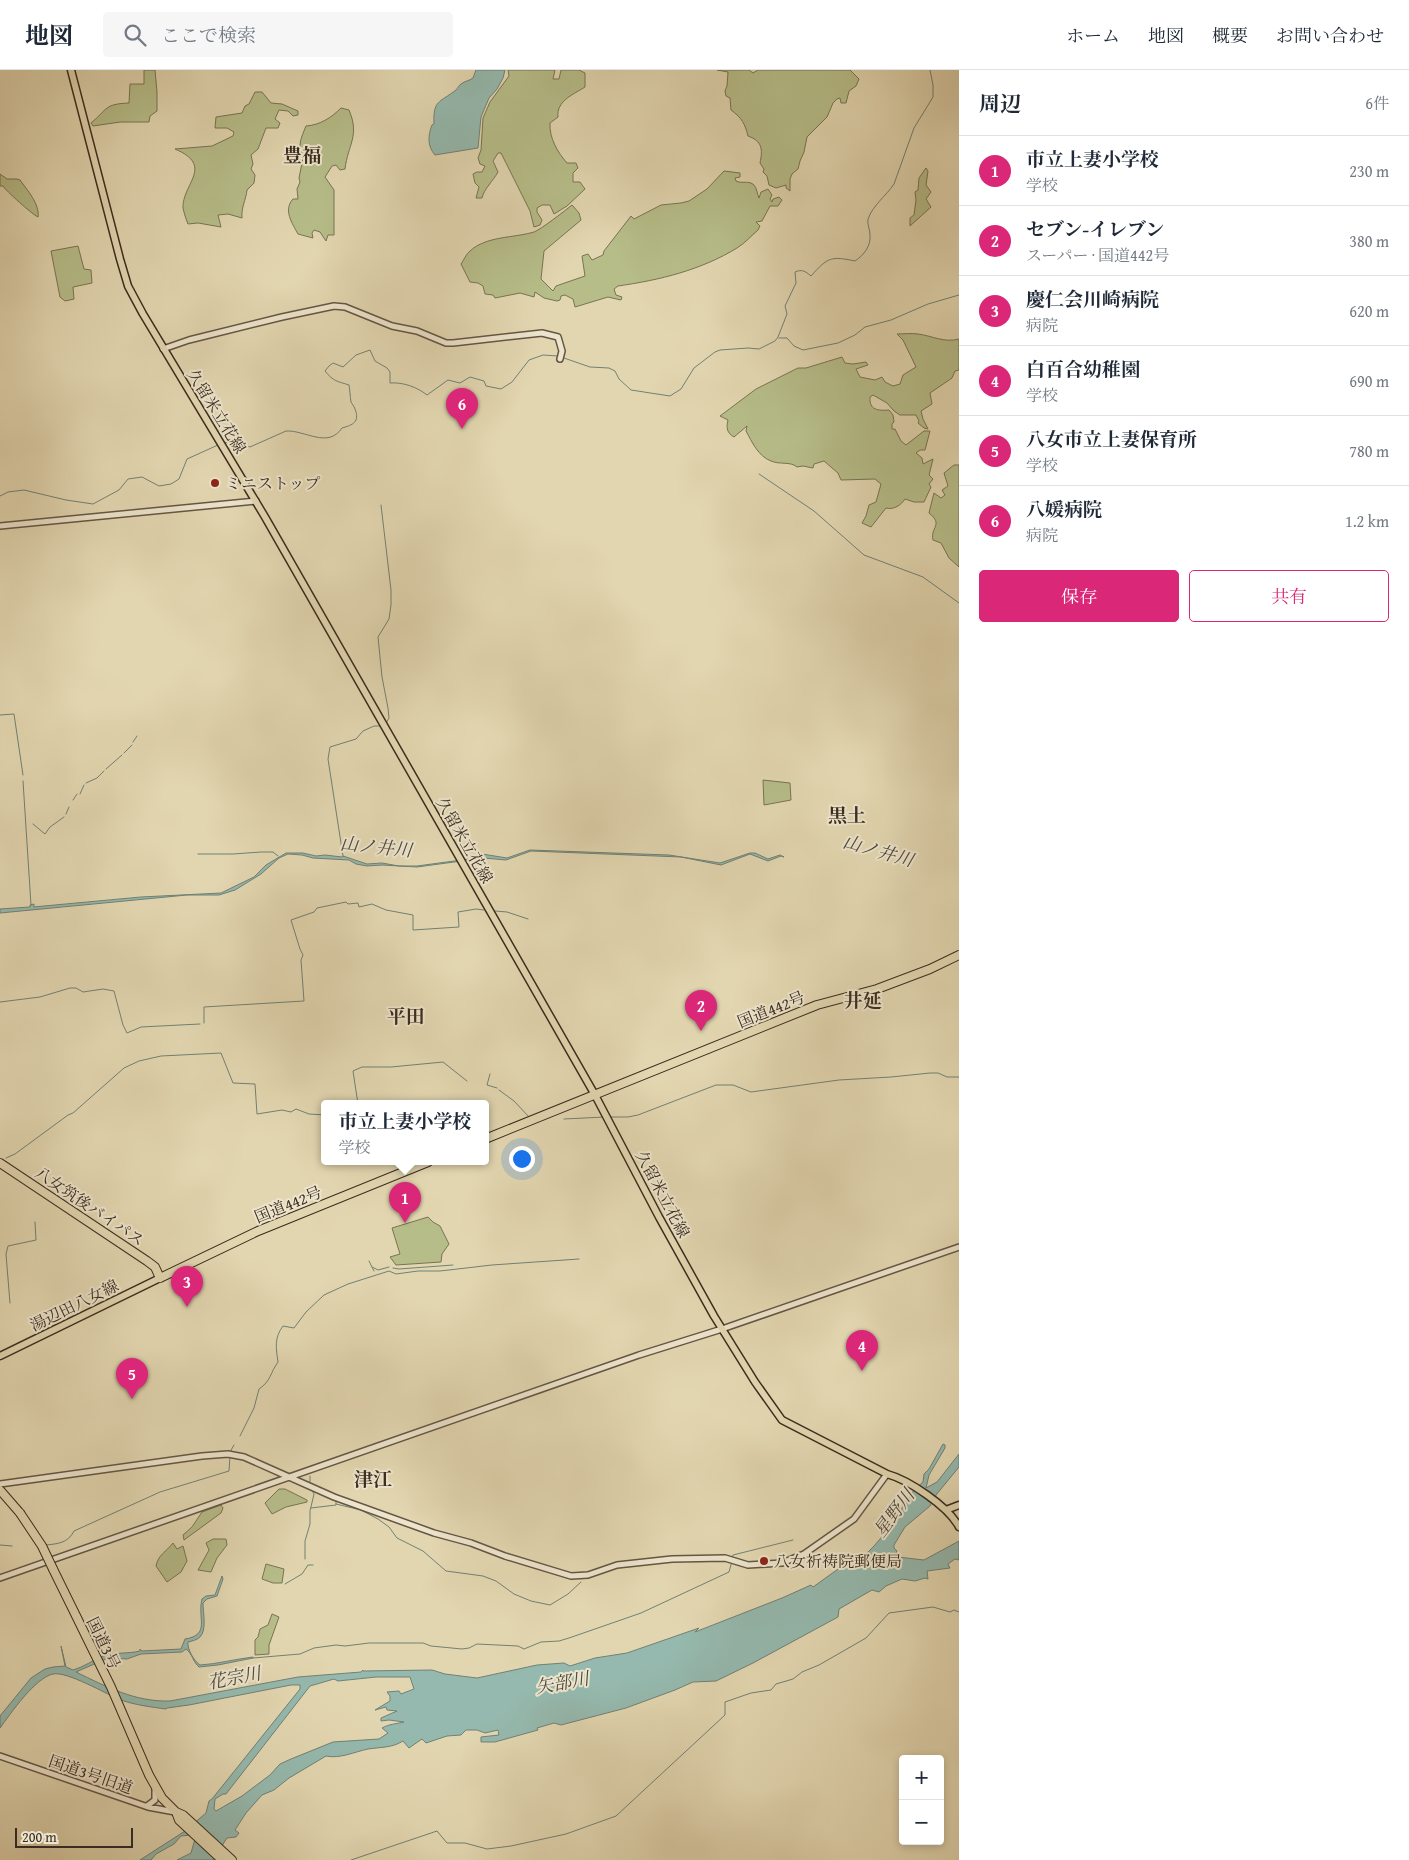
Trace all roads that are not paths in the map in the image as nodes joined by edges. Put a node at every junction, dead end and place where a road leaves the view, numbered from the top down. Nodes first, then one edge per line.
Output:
1 (71, 70) edge
2 (163, 349) junction
3 (560, 359) dead end
4 (256, 501) junction
5 (0, 526) edge
6 (959, 955) edge
7 (595, 1095) junction
8 (489, 1137) edge
9 (0, 1163) edge
10 (421, 1165) edge
11 (959, 1247) edge
12 (160, 1278) junction
13 (722, 1329) junction
14 (0, 1356) edge
15 (887, 1474) junction
16 (291, 1477) junction
17 (0, 1484) edge
18 (0, 1490) edge
19 (959, 1505) edge
20 (946, 1510) junction
21 (959, 1527) edge
22 (0, 1578) edge
23 (0, 1756) edge
24 (154, 1785) junction
25 (147, 1806) junction
26 (179, 1816) junction
27 (222, 1860) edge
28 (232, 1860) edge

1 - 2 main road, 久留米立花線
2 - 3 street
2 - 4 main road, 久留米立花線
4 - 5 street
4 - 7 main road, 久留米立花線
6 - 7 highway, 国道442号
7 - 8 highway, 国道442号
7 - 13 main road, 久留米立花線
9 - 12 highway, 八女筑後バイパス
10 - 12 highway, 国道442号
11 - 13 street
12 - 14 main road, 湯辺田八女線
13 - 15 main road, 久留米立花線
13 - 16 street
15 - 16 street
15 - 20 main road, 久留米立花線
16 - 17 street
16 - 22 street
18 - 24 highway, 国道3号, bridge
19 - 20 main road
20 - 21 main road, 久留米立花線
23 - 25 street, 国道3号旧道
24 - 25 street
24 - 26 highway, 国道3号
25 - 26 street, 国道3号旧道
26 - 27 highway, 国道3号
26 - 28 highway, 国道3号

